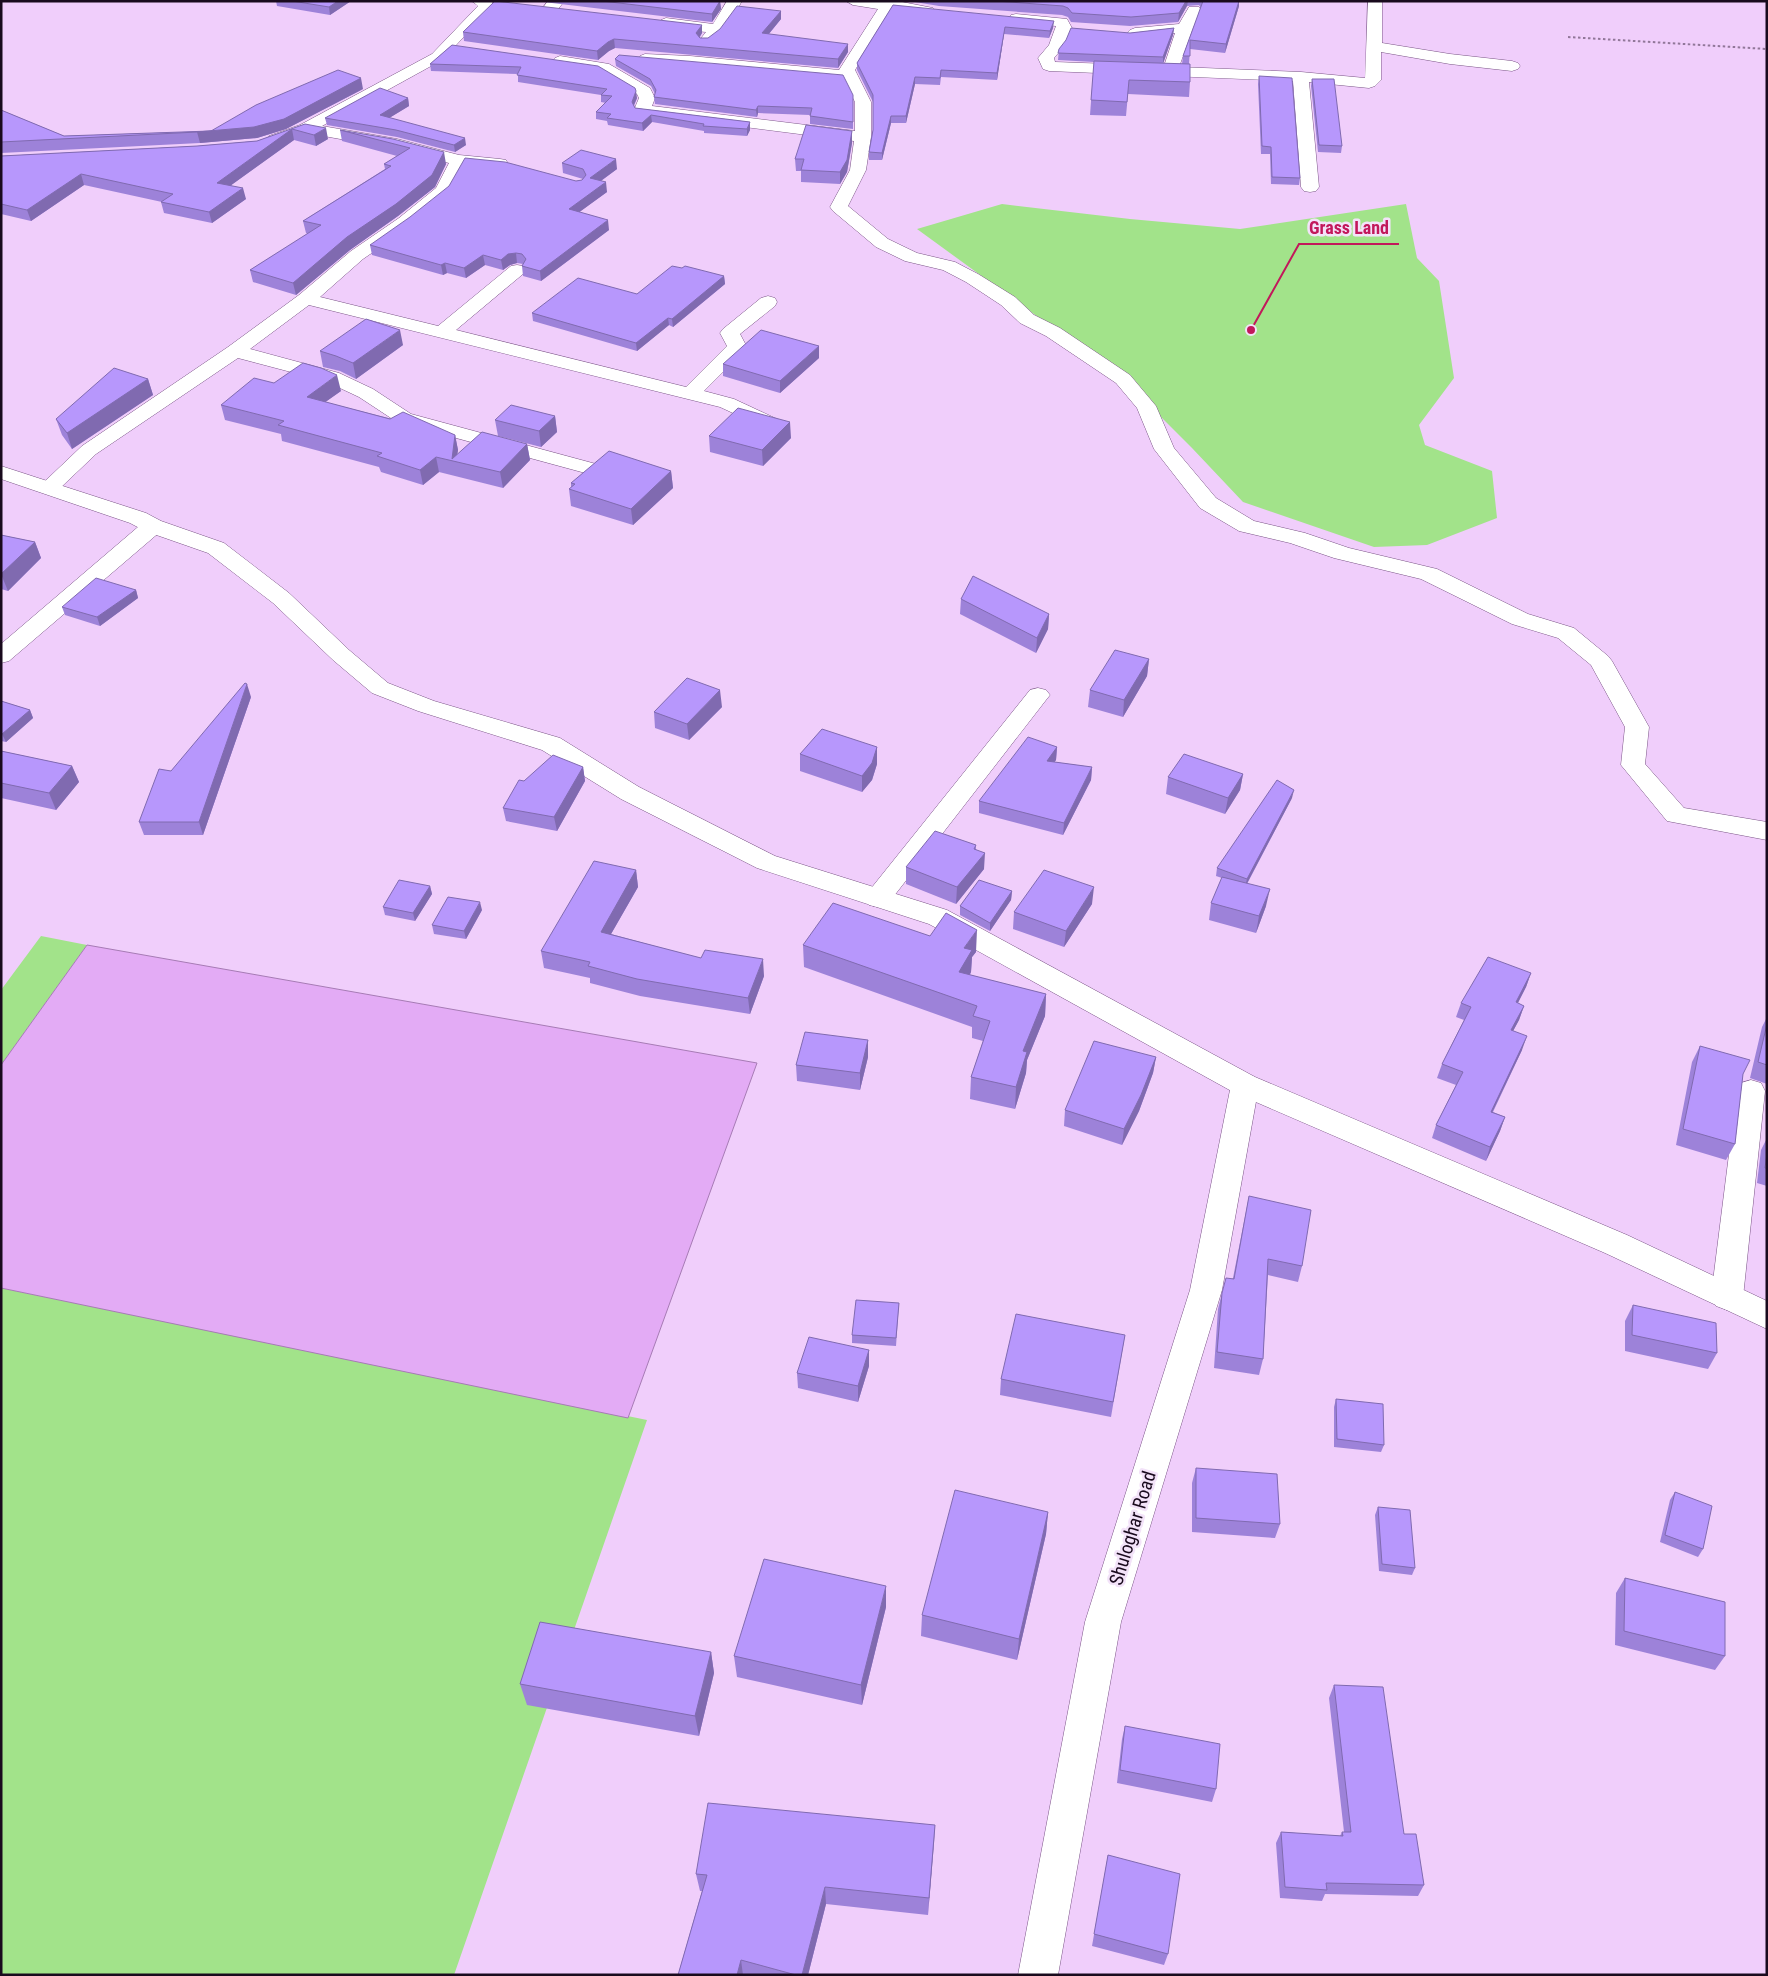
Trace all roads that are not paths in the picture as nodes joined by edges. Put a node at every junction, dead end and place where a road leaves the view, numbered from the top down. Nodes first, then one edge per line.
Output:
1 (853, 1) edge
2 (1375, 1) edge
3 (488, 2) edge
4 (715, 2) edge
5 (734, 3) edge
6 (889, 4) edge
7 (532, 7) edge
8 (558, 7) edge
9 (1194, 10) dead end
10 (939, 12) edge
11 (1004, 17) edge
12 (648, 21) edge
13 (1064, 28) junction
14 (1185, 28) junction
15 (717, 29) junction
16 (1083, 30) edge
17 (1120, 32) edge
18 (1374, 46) junction
19 (632, 57) edge
20 (545, 59) edge
21 (690, 60) junction
22 (1512, 66) dead end
23 (1170, 71) junction
24 (850, 76) junction
25 (1301, 77) junction
26 (306, 128) junction
27 (862, 137) junction
28 (259, 145) edge
29 (459, 160) junction
30 (517, 168) edge
31 (1310, 187) dead end
32 (517, 270) dead end
33 (306, 299) junction
34 (768, 302) dead end
35 (442, 332) junction
36 (235, 351) junction
37 (691, 393) junction
38 (776, 426) edge
39 (589, 468) edge
40 (1, 472) edge
41 (49, 488) junction
42 (153, 526) junction
43 (1, 656) edge
44 (1038, 695) dead end
45 (1767, 831) edge
46 (878, 898) junction
47 (1245, 1085) junction
48 (1751, 1092) dead end
49 (1727, 1297) junction
50 (1767, 1316) edge
51 (1038, 1975) edge

1 - 6 street
2 - 18 street
3 - 26 street
4 - 5 street
5 - 15 street
6 - 10 street
6 - 24 street
7 - 8 street
9 - 14 street
11 - 13 street
12 - 15 street
13 - 16 street
13 - 23 street
14 - 17 street
14 - 23 street
15 - 21 street
18 - 22 street
18 - 25 street
19 - 21 street
20 - 27 street
21 - 24 street
23 - 25 street
24 - 27 street
25 - 31 street
26 - 28 street
26 - 29 street
27 - 45 street
29 - 30 street
29 - 33 street
32 - 35 street
33 - 35 street
33 - 36 street
34 - 37 street
35 - 37 street
36 - 39 street
36 - 41 street
37 - 38 street
40 - 41 street
41 - 42 street
42 - 43 street
42 - 46 street
44 - 46 street
46 - 47 street
47 - 49 street
47 - 51 street, Shuloghar Road
48 - 49 street
49 - 50 street

